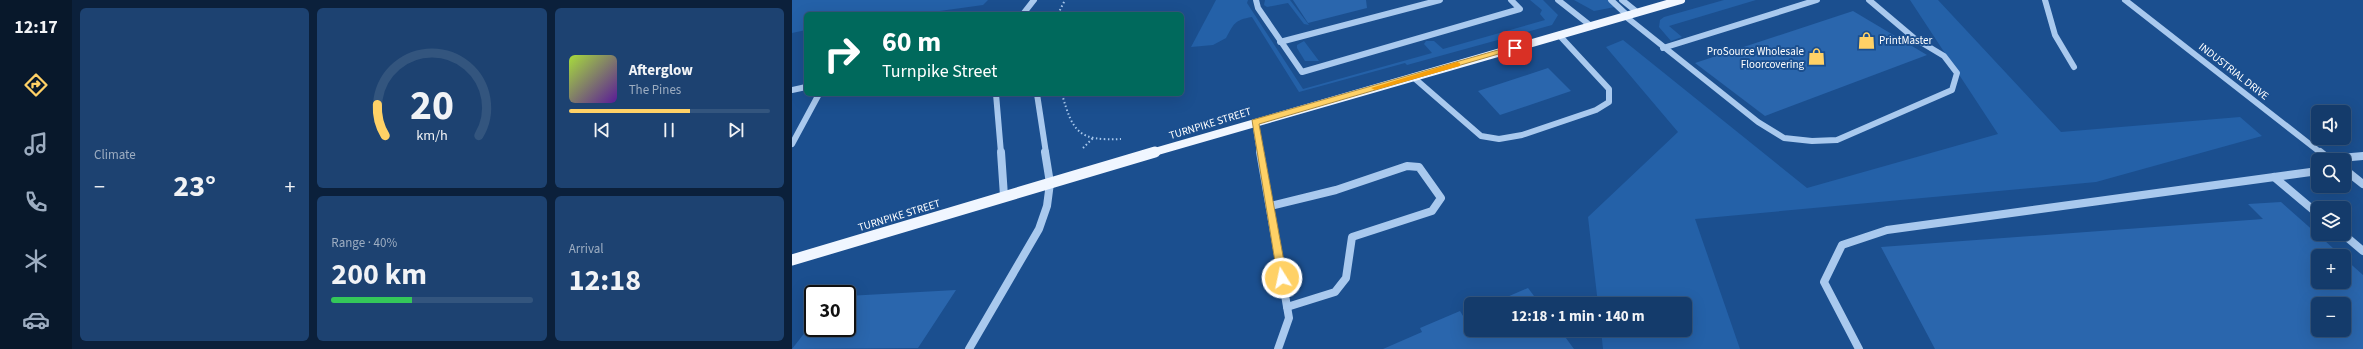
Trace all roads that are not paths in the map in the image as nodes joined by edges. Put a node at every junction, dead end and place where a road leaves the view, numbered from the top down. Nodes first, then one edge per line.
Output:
1 (1034, 0) edge
2 (1256, 0) edge
3 (1440, 0) edge
4 (1511, 0) edge
5 (1558, 0) edge
6 (1611, 0) edge
7 (1622, 0) edge
8 (1682, 0) edge
9 (1817, 0) edge
10 (1868, 0) edge
11 (2045, 0) edge
12 (2125, 0) edge
13 (1025, 12) edge
14 (1637, 12) junction
15 (1626, 16) junction
16 (1591, 26) junction
17 (1559, 35) junction
18 (1280, 42) junction
19 (1663, 48) junction
20 (2074, 66) dead end
21 (1413, 77) junction
22 (804, 87) edge
23 (792, 90) edge
24 (818, 96) edge
25 (996, 96) edge
26 (1037, 96) edge
27 (1255, 122) junction
28 (792, 144) edge
29 (2321, 153) edge
30 (2363, 156) edge
31 (2351, 157) edge
32 (2311, 172) edge
33 (2351, 175) edge
34 (2274, 177) junction
35 (1050, 184) junction
36 (2363, 184) edge
37 (1004, 196) junction
38 (1270, 206) junction
39 (2311, 208) edge
40 (2351, 240) edge
41 (2363, 250) edge
42 (792, 260) edge
43 (1287, 307) junction
44 (969, 349) edge
45 (1278, 349) edge
46 (1859, 349) edge

1 - 13 street
2 - 18 street
3 - 18 street
4 - 18 street
5 - 16 street
6 - 15 street
7 - 14 street
8 - 14 main road, TURNPIKE STREET
9 - 19 street
10 - 19 street
11 - 20 street
12 - 29 street, INDUSTRIAL DRIVE
14 - 15 main road, TURNPIKE STREET
15 - 16 main road, TURNPIKE STREET
15 - 19 street
16 - 17 main road, TURNPIKE STREET
17 - 21 main road, TURNPIKE STREET
17 - 21 street
21 - 27 main road, TURNPIKE STREET
22 - 23 street
24 - 28 street
25 - 37 street
26 - 35 street
27 - 35 main road, TURNPIKE STREET
27 - 38 street
30 - 31 street
32 - 34 street
33 - 36 street
34 - 39 street
34 - 46 street
35 - 37 main road, TURNPIKE STREET
35 - 44 street
37 - 42 main road, TURNPIKE STREET
38 - 43 street
38 - 43 street
40 - 41 street
43 - 45 street

